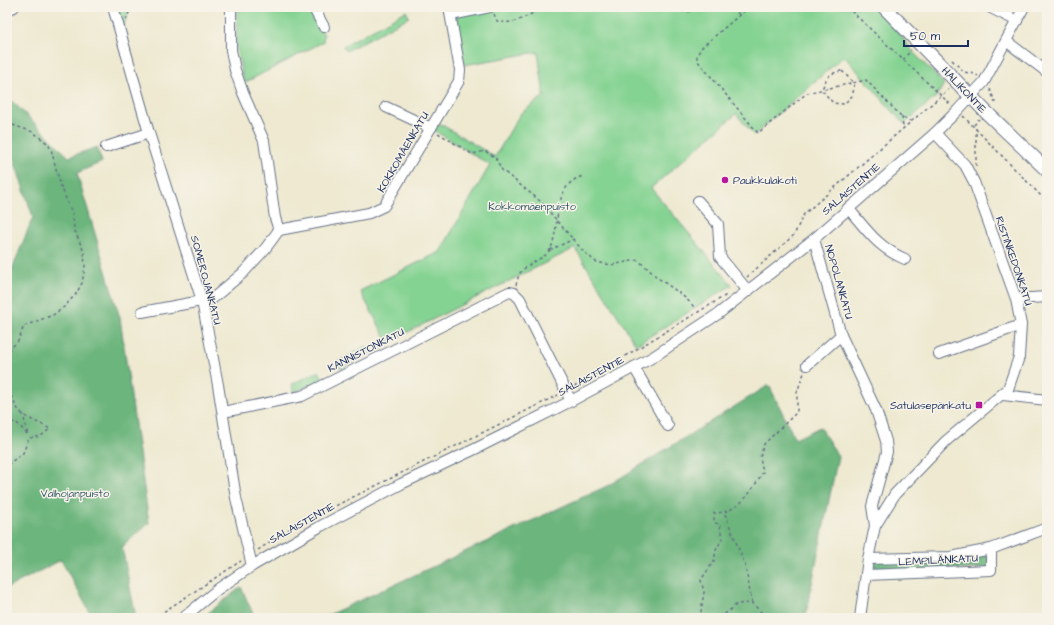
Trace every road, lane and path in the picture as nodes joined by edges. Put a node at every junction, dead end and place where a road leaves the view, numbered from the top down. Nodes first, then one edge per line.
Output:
1 (14, 7) edge
2 (113, 7) edge
3 (231, 7) edge
4 (313, 7) edge
5 (543, 7) edge
6 (658, 7) edge
7 (702, 7) edge
8 (723, 7) edge
9 (749, 7) edge
10 (760, 7) edge
11 (847, 7) edge
12 (884, 7) edge
13 (989, 7) edge
14 (1024, 7) edge
15 (733, 8) edge
16 (7, 10) edge
17 (492, 10) edge
18 (450, 11) edge
19 (763, 11) dead end
20 (739, 15) junction
21 (1017, 21) junction
22 (324, 26) dead end
23 (1006, 41) junction
24 (912, 49) dead end
25 (903, 60) junction
26 (1047, 72) edge
27 (960, 77) junction
28 (854, 83) junction
29 (822, 90) junction
30 (942, 96) junction
31 (971, 97) junction
32 (386, 107) dead end
33 (957, 111) junction
34 (902, 117) junction
35 (911, 122) junction
36 (7, 123) edge
37 (431, 128) junction
38 (903, 128) junction
39 (976, 128) junction
40 (149, 133) junction
41 (935, 133) junction
42 (106, 147) dead end
43 (976, 167) dead end
44 (1047, 170) edge
45 (583, 176) dead end
46 (698, 200) dead end
47 (1047, 202) edge
48 (848, 208) junction
49 (557, 223) junction
50 (279, 230) junction
51 (574, 239) junction
52 (814, 239) junction
53 (550, 250) junction
54 (905, 259) dead end
55 (741, 282) junction
56 (748, 291) junction
57 (514, 293) junction
58 (1047, 297) edge
59 (1016, 299) junction
60 (202, 301) junction
61 (695, 308) dead end
62 (142, 312) dead end
63 (1021, 326) junction
64 (841, 335) junction
65 (7, 352) edge
66 (939, 354) dead end
67 (807, 365) joint
68 (634, 367) junction
69 (7, 373) edge
70 (566, 391) junction
71 (1003, 395) junction
72 (1047, 400) edge
73 (571, 401) junction
74 (223, 412) junction
75 (24, 414) junction
76 (7, 426) edge
77 (668, 426) dead end
78 (28, 437) junction
79 (7, 465) edge
80 (725, 513) junction
81 (875, 526) junction
82 (1047, 528) edge
83 (991, 549) junction
84 (868, 559) junction
85 (250, 561) junction
86 (866, 575) junction
87 (752, 603) junction
88 (154, 618) edge
89 (183, 618) edge
90 (700, 618) edge
91 (720, 618) edge
92 (767, 618) edge
93 (860, 618) edge

1 - 16 street
2 - 40 street, SOMEROJANKATU
3 - 50 street
4 - 22 street
5 - 17 path
6 - 7 path
8 - 15 path
9 - 20 path
10 - 19 path
11 - 25 path
12 - 27 main road, HALIKONTIE
13 - 21 street
14 - 21 street, SALAISTENTIE
15 - 20 path
17 - 18 street
18 - 37 street, KOKKOMÄENKATU
20 - 29 path
21 - 23 street, SALAISTENTIE
23 - 26 street
23 - 31 street, SALAISTENTIE
24 - 25 path
25 - 30 path
27 - 30 path
27 - 31 main road, HALIKONTIE
28 - 29 path
28 - 29 path
28 - 29 path
28 - 34 path
30 - 33 path
30 - 35 path
31 - 33 street, SALAISTENTIE
31 - 44 main road, HALIKONTIE
32 - 37 street
33 - 39 path
33 - 41 street, SALAISTENTIE
34 - 35 path
34 - 38 path
35 - 38 path
36 - 65 path
37 - 49 path
37 - 50 street, KOKKOMÄENKATU
38 - 55 path
39 - 43 path
39 - 47 path
40 - 42 street
40 - 60 street, SOMEROJANKATU
41 - 48 street, SALAISTENTIE
41 - 59 street, RISTINKEDONKATU
45 - 49 path
46 - 55 street
48 - 52 street, SALAISTENTIE
48 - 54 street
49 - 51 path
49 - 53 path
50 - 60 street
51 - 53 path
51 - 61 path
52 - 56 street, SALAISTENTIE
52 - 64 street, NOPOLANKATU
53 - 57 path
55 - 56 street
55 - 70 path
56 - 68 street, SALAISTENTIE
57 - 70 street
57 - 74 street, KANNISTONKATU
58 - 59 street
59 - 63 street, RISTINKEDONKATU
60 - 62 street
60 - 74 street, SOMEROJANKATU
63 - 66 street
63 - 71 street, RISTINKEDONKATU
64 - 67 street, NOPOLANKATU
64 - 81 street
67 - 80 path
68 - 73 street, SALAISTENTIE
68 - 77 street
69 - 75 path
70 - 73 street
70 - 85 path
71 - 72 street
71 - 81 street, RISTINKEDONKATU
73 - 85 street, SALAISTENTIE
74 - 85 street, SOMEROJANKATU
75 - 78 path
75 - 78 path
76 - 78 path
78 - 79 path
80 - 87 path
80 - 90 path
81 - 84 street, RISTINKEDONKATU
82 - 83 street, LEMPILÄNKATU
83 - 84 street, LEMPILÄNKATU
83 - 86 street, LEMPILÄNKATU
84 - 86 street, RISTINKEDONKATU
85 - 88 path
85 - 89 street, SALAISTENTIE
86 - 93 street, RISTINKEDONKATU
87 - 91 path
87 - 92 path

